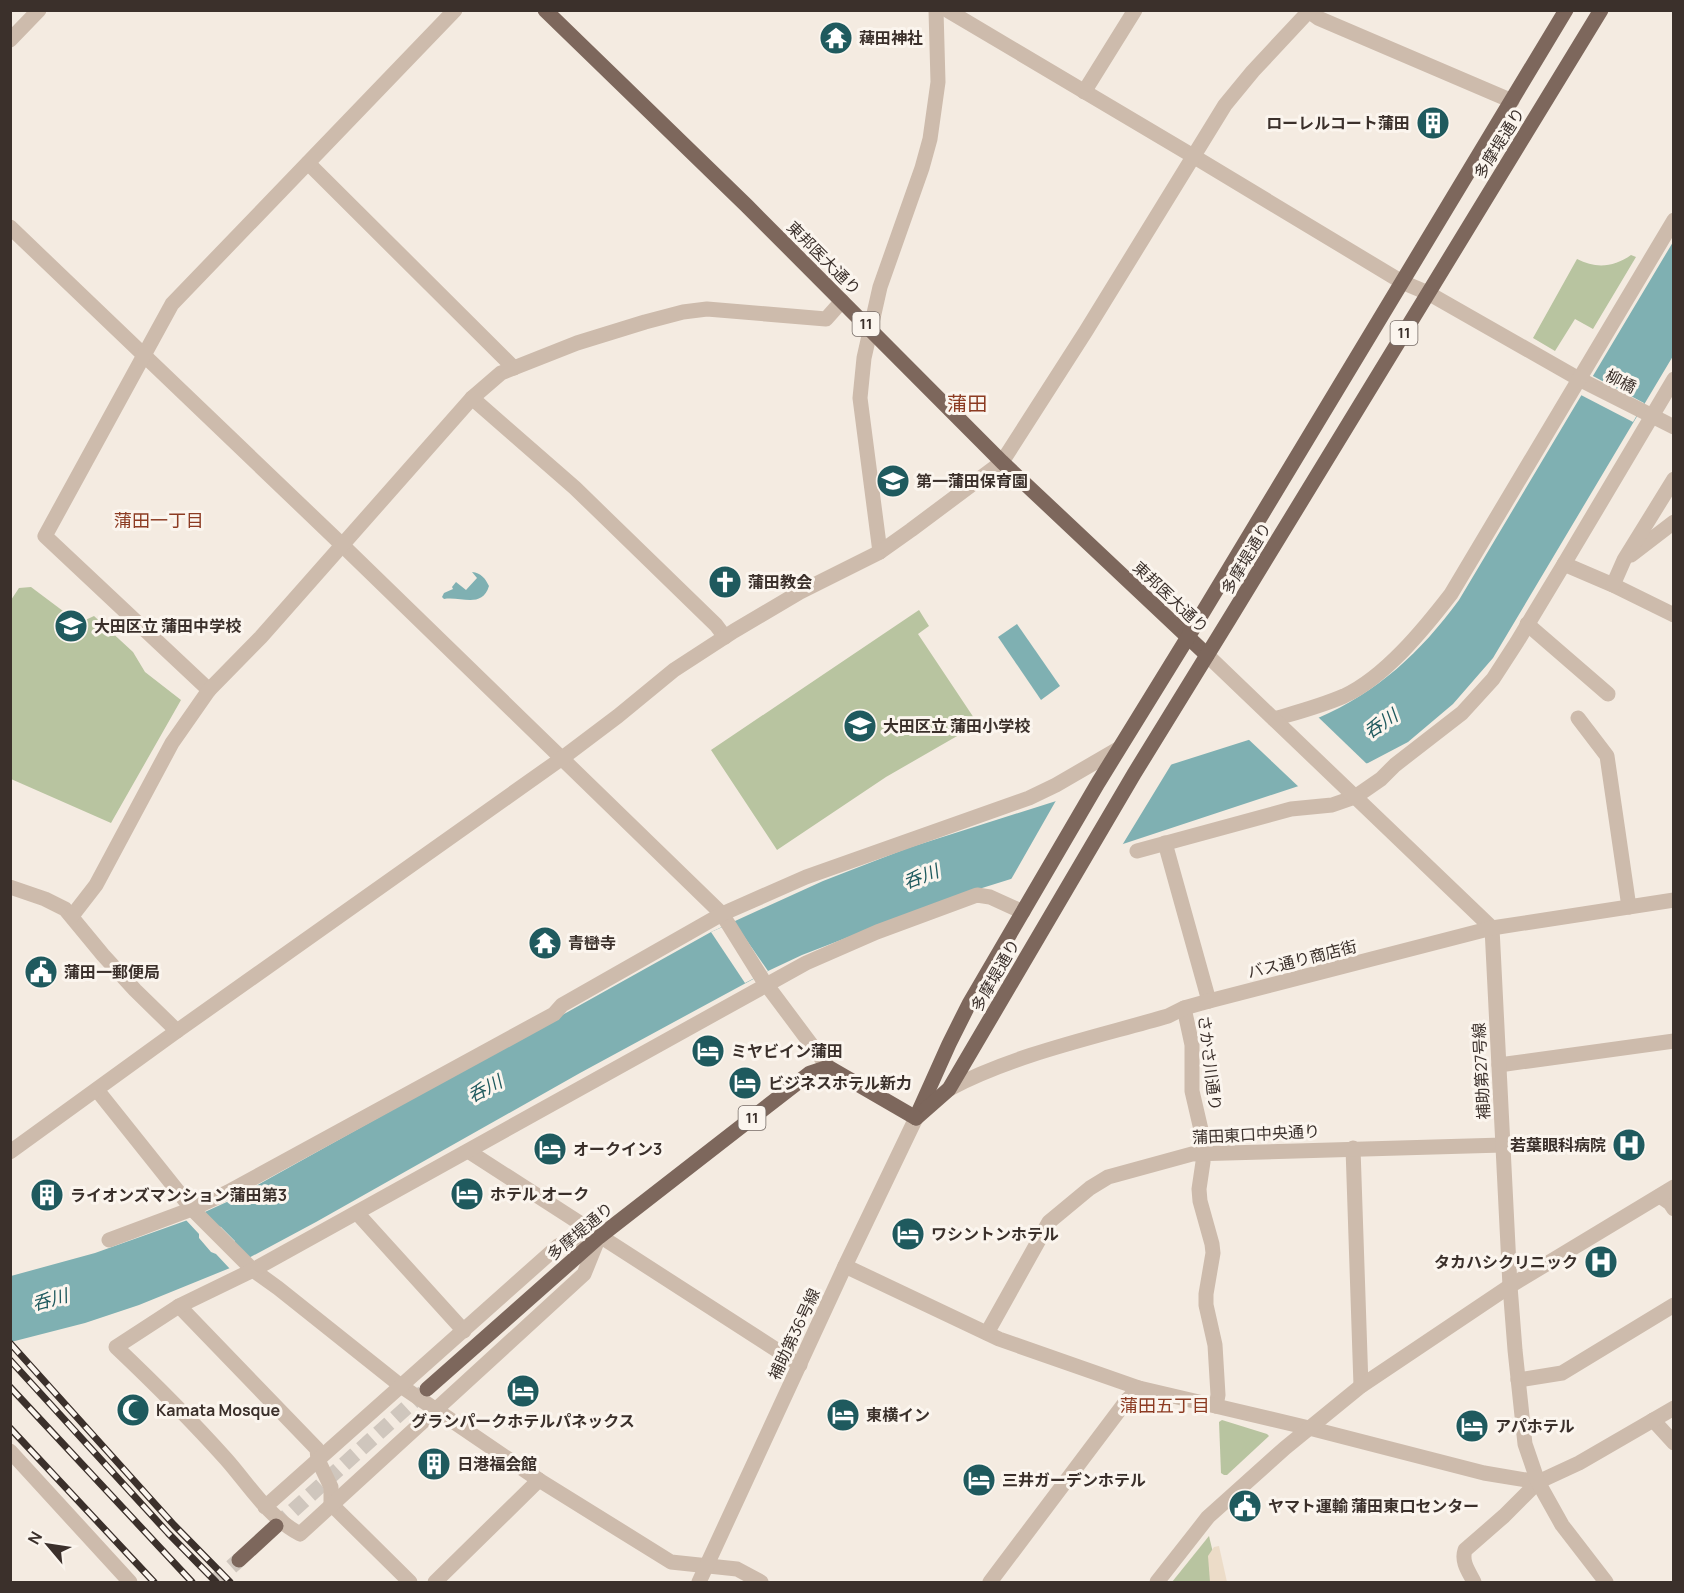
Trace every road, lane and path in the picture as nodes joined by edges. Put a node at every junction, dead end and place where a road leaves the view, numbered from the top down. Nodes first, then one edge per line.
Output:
1 (39, 10) edge
2 (455, 10) edge
3 (544, 10) edge
4 (936, 10) edge
5 (947, 10) edge
6 (1135, 10) edge
7 (1566, 10) edge
8 (1601, 10) edge
9 (1309, 11) edge
10 (10, 40) edge
11 (1084, 92) junction
12 (1512, 100) junction
13 (1193, 156) junction
14 (308, 163) junction
15 (1674, 220) edge
16 (10, 227) edge
17 (1402, 282) junction
18 (1428, 293) junction
19 (842, 301) junction
20 (871, 329) junction
21 (144, 355) junction
22 (514, 368) junction
23 (1674, 379) edge
24 (1581, 380) junction
25 (472, 398) junction
26 (1647, 414) junction
27 (1674, 427) edge
28 (1002, 462) junction
29 (1674, 479) edge
30 (1674, 522) edge
31 (343, 546) junction
32 (880, 552) junction
33 (1624, 560) junction
34 (1564, 564) junction
35 (1613, 585) junction
36 (1674, 615) edge
37 (1527, 624) junction
38 (725, 637) junction
39 (1188, 637) junction
40 (1207, 655) junction
41 (209, 690) junction
42 (1608, 693) dead end
43 (1578, 718) dead end
44 (1276, 721) junction
45 (1118, 749) junction
46 (561, 759) junction
47 (1355, 797) junction
48 (1165, 843) junction
49 (1137, 851) dead end
50 (10, 887) edge
51 (1674, 900) edge
52 (1629, 907) junction
53 (1023, 912) junction
54 (72, 916) junction
55 (724, 917) junction
56 (1492, 928) junction
57 (765, 983) junction
58 (1209, 1001) junction
59 (1184, 1008) junction
60 (177, 1031) junction
61 (1674, 1041) edge
62 (1499, 1065) junction
63 (828, 1067) junction
64 (949, 1089) junction
65 (97, 1090) junction
66 (916, 1118) junction
67 (1503, 1144) junction
68 (1353, 1148) junction
69 (468, 1150) junction
70 (10, 1152) edge
71 (1203, 1153) junction
72 (1674, 1187) edge
73 (1660, 1196) junction
74 (1674, 1209) edge
75 (194, 1211) junction
76 (357, 1213) junction
77 (599, 1237) junction
78 (109, 1240) dead end
79 (845, 1266) junction
80 (249, 1267) junction
81 (1510, 1286) junction
82 (1674, 1305) edge
83 (179, 1306) junction
84 (464, 1331) junction
85 (987, 1333) junction
86 (800, 1365) junction
87 (1518, 1380) junction
88 (401, 1386) junction
89 (1361, 1386) junction
90 (1139, 1388) junction
91 (427, 1389) tunnel mouth
92 (1216, 1406) junction
93 (1674, 1408) edge
94 (436, 1410) junction
95 (1653, 1420) junction
96 (1309, 1428) junction
97 (1674, 1443) edge
98 (10, 1451) edge
99 (318, 1460) junction
100 (539, 1480) junction
101 (1538, 1482) junction
102 (331, 1504) junction
103 (265, 1507) junction
104 (276, 1526) tunnel mouth
105 (239, 1560) tunnel mouth
106 (707, 1566) junction
107 (130, 1582) edge
108 (410, 1582) edge
109 (435, 1582) edge
110 (699, 1582) edge
111 (760, 1582) edge
112 (990, 1582) edge
113 (1157, 1582) edge
114 (1474, 1582) edge
115 (1606, 1582) edge

1 - 10 street
2 - 14 street
3 - 19 main road, 東邦医大通り / 11
4 - 20 street
5 - 11 street, 柳橋
6 - 11 street
7 - 12 main road, 多摩堤通り / 11
8 - 18 main road, 多摩堤通り / 11
9 - 12 street
9 - 13 street
11 - 13 street, 柳橋
12 - 17 main road, 多摩堤通り / 11
13 - 17 street, 柳橋
13 - 28 street
14 - 21 street
14 - 22 street
15 - 24 street
16 - 21 street
17 - 18 street, 柳橋
17 - 39 main road, 多摩堤通り / 11
18 - 24 street, 柳橋
18 - 40 main road, 多摩堤通り / 11
19 - 20 main road, 東邦医大通り / 11
19 - 22 street
20 - 28 main road, 東邦医大通り / 11
20 - 32 street
21 - 31 street
21 - 41 street
22 - 25 street
23 - 26 street
24 - 26 street, 柳橋
24 - 44 street
25 - 31 street
25 - 38 street
26 - 27 street, 柳橋
26 - 34 street
28 - 32 street
28 - 39 main road, 東邦医大通り / 11
29 - 33 street
30 - 33 street
31 - 41 street
31 - 46 street
32 - 38 street
33 - 35 street
34 - 35 street
34 - 37 street
35 - 36 street
37 - 42 street
37 - 47 street
38 - 46 street
39 - 40 main road, 東邦医大通り / 11
39 - 45 main road, 多摩堤通り / 11
40 - 44 street
40 - 64 main road, 多摩堤通り / 11
41 - 54 street
43 - 52 street
44 - 47 street
45 - 53 main road, 多摩堤通り / 11
45 - 55 street
46 - 55 street
46 - 60 street
47 - 48 street
47 - 56 street
48 - 49 street
48 - 58 street, さかさ川通り
50 - 54 street
51 - 52 street, バス通り商店街
52 - 56 street, バス通り商店街
53 - 57 street
53 - 66 main road, 多摩堤通り / 11
54 - 60 street
55 - 57 street
55 - 75 street
56 - 58 street, バス通り商店街
56 - 62 street, 補助第27号線
57 - 63 street
57 - 69 street
58 - 59 street, バス通り商店街
59 - 64 street, バス通り商店街
59 - 71 street, さかさ川通り
60 - 65 street
61 - 62 street
62 - 67 street, 補助第27号線
63 - 66 main road
63 - 77 main road, 多摩堤通り / 11
64 - 66 main road, 多摩堤通り / 11
65 - 70 street
65 - 75 street
66 - 79 street, 補助第36号線
67 - 68 street, 蒲田東口中央通り
67 - 81 street, 補助第27号線
68 - 71 street, 蒲田東口中央通り
68 - 89 street
69 - 76 street
69 - 77 street
71 - 85 street, 蒲田東口中央通り
71 - 92 street, さかさ川通り
72 - 73 street
73 - 74 street
73 - 81 street
75 - 78 street
75 - 80 street
76 - 80 street
76 - 84 street
77 - 84 street
77 - 86 street
77 - 91 main road, 多摩堤通り / 11
77 - 94 street
79 - 85 street
79 - 86 street, 補助第36号線
80 - 83 street
80 - 88 street
81 - 87 street, 補助第27号線
81 - 89 street
82 - 87 street
83 - 99 street
83 - 103 street
84 - 88 street
85 - 90 street
86 - 106 street, 補助第36号線
87 - 101 street, 補助第27号線
88 - 94 street
88 - 99 street
89 - 96 street
90 - 92 street
90 - 112 street
92 - 96 street
93 - 95 street
94 - 100 street
94 - 102 street
95 - 97 street
95 - 101 street
96 - 101 street
96 - 113 street
98 - 107 street
99 - 102 street
99 - 103 street
100 - 106 street
100 - 109 street
101 - 114 street
101 - 115 street, 補助第27号線
102 - 103 street
102 - 108 street
104 - 105 main road
106 - 110 street, 補助第36号線
106 - 111 street

